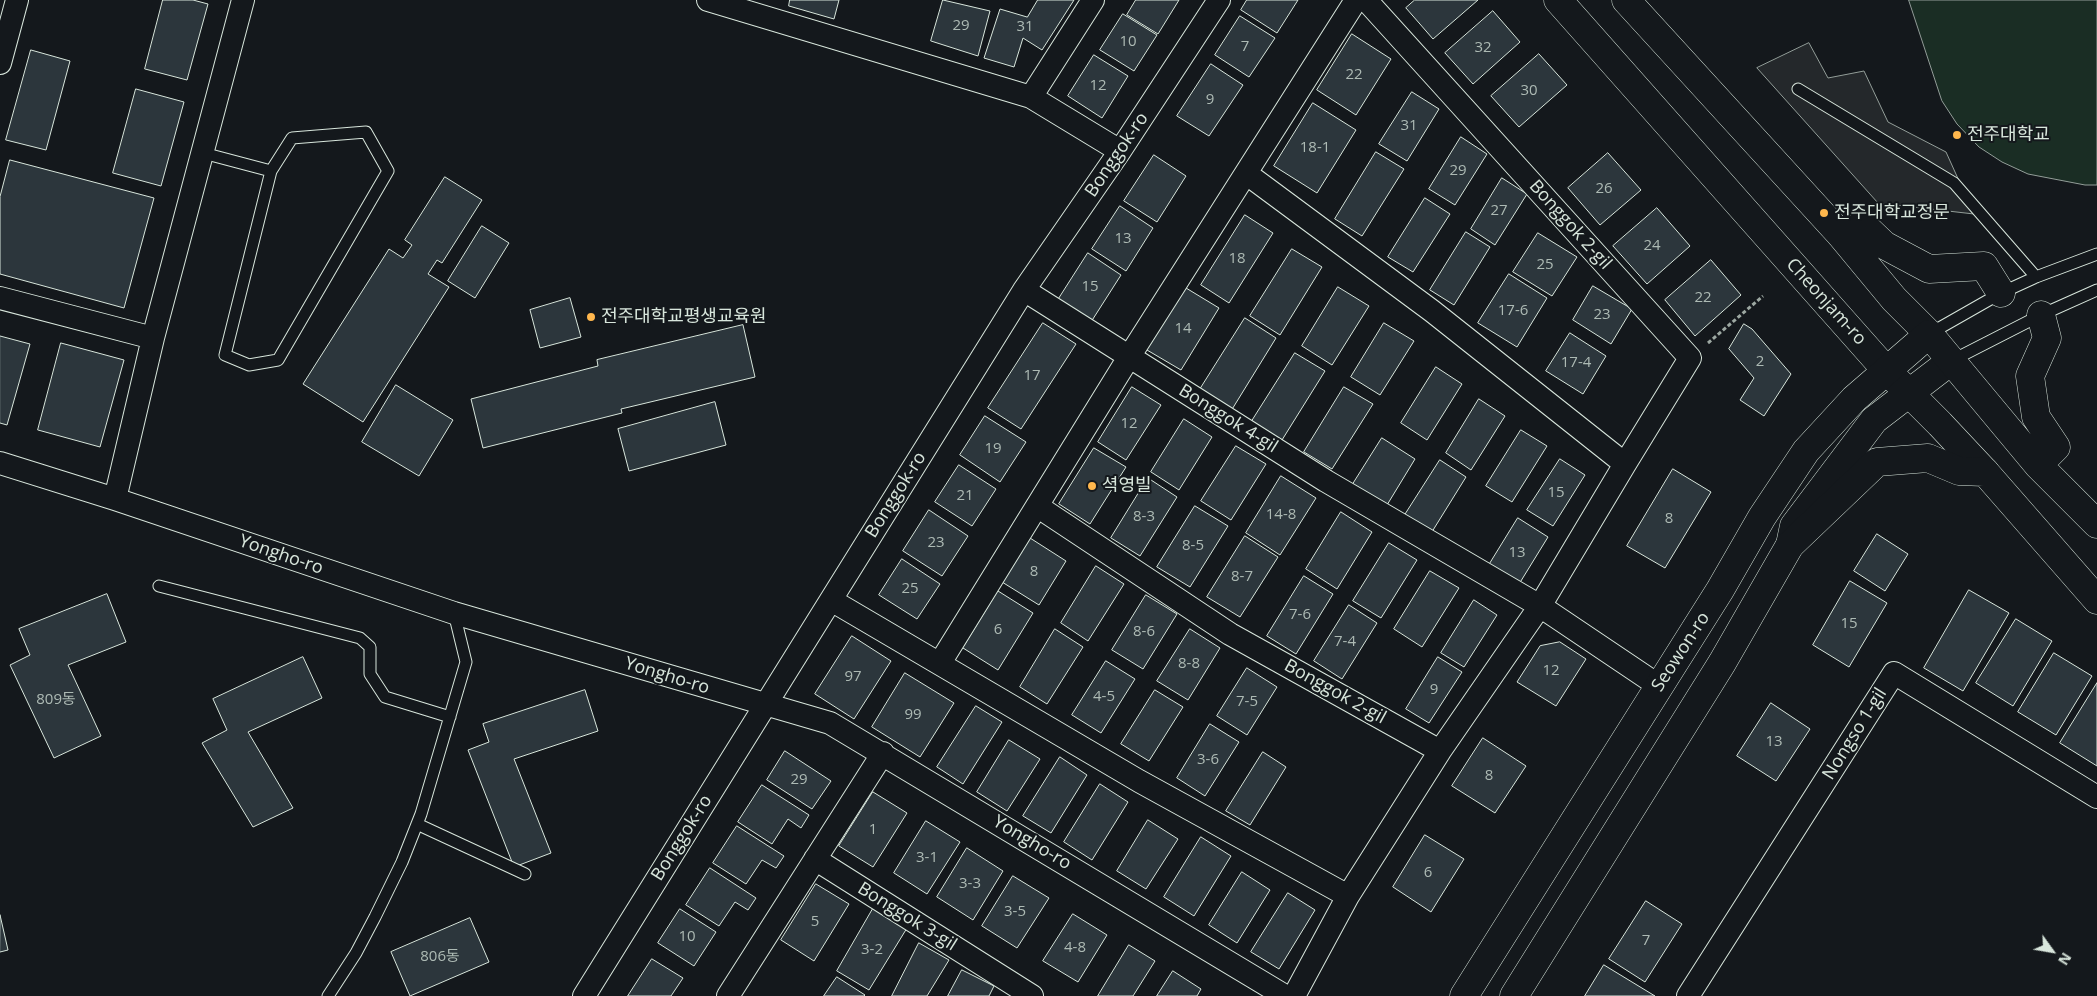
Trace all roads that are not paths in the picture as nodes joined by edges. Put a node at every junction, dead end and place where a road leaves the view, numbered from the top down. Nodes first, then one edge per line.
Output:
1 (17, 0) edge
2 (242, 0) edge
3 (708, 0) edge
4 (1093, 0) edge
5 (1219, 0) edge
6 (1356, 0) edge
7 (1366, 0) edge
8 (1558, 0) edge
9 (1626, 0) edge
10 (0, 63) edge
11 (1798, 88) dead end
12 (1031, 97) junction
13 (1120, 150) junction
14 (203, 153) junction
15 (272, 171) junction
16 (1247, 174) junction
17 (1841, 235) junction
18 (2097, 254) edge
19 (2036, 277) junction
20 (1024, 290) junction
21 (2097, 290) edge
22 (2001, 293) junction
23 (0, 298) edge
24 (2041, 315) junction
25 (1929, 334) junction
26 (153, 338) junction
27 (1129, 357) junction
28 (1951, 361) junction
29 (1886, 370) junction
30 (1909, 393) junction
31 (0, 463) edge
32 (1625, 464) junction
33 (2038, 465) junction
34 (1985, 472) junction
35 (115, 498) junction
36 (1037, 506) junction
37 (2097, 524) edge
38 (1790, 545) junction
39 (159, 586) dead end
40 (831, 600) junction
41 (2097, 600) edge
42 (1540, 606) junction
43 (454, 613) junction
44 (940, 663) junction
45 (1659, 686) junction
46 (766, 704) junction
47 (450, 717) junction
48 (1440, 751) junction
49 (883, 753) junction
50 (2097, 798) edge
51 (417, 824) junction
52 (815, 860) junction
53 (525, 874) dead end
54 (1348, 896) junction
55 (328, 996) edge
56 (584, 996) edge
57 (728, 996) edge
58 (1032, 996) edge
59 (1285, 996) edge
60 (1294, 996) edge
61 (1464, 996) edge
62 (1514, 996) edge
63 (1688, 996) edge

1 - 10 street
2 - 14 street
3 - 12 street
4 - 12 street
5 - 13 street, Bonggok-ro
6 - 16 street
7 - 32 street, Bonggok 2-gil
8 - 29 main road, Cheonjam-ro
9 - 17 main road
11 - 19 lane
12 - 13 street
13 - 20 street, Bonggok-ro
14 - 15 lane
14 - 26 street
15 - 15 lane
16 - 27 street
16 - 32 street
17 - 22 main road
17 - 25 main road
18 - 19 lane
19 - 22 lane
20 - 27 street, Bonggok 4-gil
20 - 40 street, Bonggok-ro
21 - 24 lane
22 - 25 lane
23 - 26 street
24 - 28 lane
24 - 33 main road
25 - 28 main road
25 - 29 main road, Seowon-ro
26 - 35 street
27 - 36 street
27 - 42 street, Bonggok 4-gil
28 - 30 main road
28 - 33 main road
29 - 30 main road, Cheonjam-ro
29 - 45 main road, Seowon-ro
30 - 34 main road, Cheonjam-ro
30 - 38 main road
31 - 35 street, Yongho-ro
32 - 42 street
33 - 37 main road
34 - 38 main road
34 - 41 main road, Cheonjam-ro
35 - 43 street, Yongho-ro
36 - 44 street
36 - 48 street, Bonggok 2-gil
38 - 62 main road
39 - 47 lane
40 - 44 street
40 - 46 street, Bonggok-ro
42 - 45 street
42 - 48 street
43 - 46 street, Yongho-ro
43 - 47 lane
44 - 54 street
45 - 61 main road, Seowon-ro
46 - 49 street, Yongho-ro
46 - 56 street, Bonggok-ro
47 - 51 lane
48 - 54 street
49 - 52 street
49 - 59 street, Yongho-ro
50 - 63 street, Nongso 1-gil
51 - 53 lane
51 - 55 lane
52 - 57 street
52 - 58 street, Bonggok 3-gil
54 - 60 street

